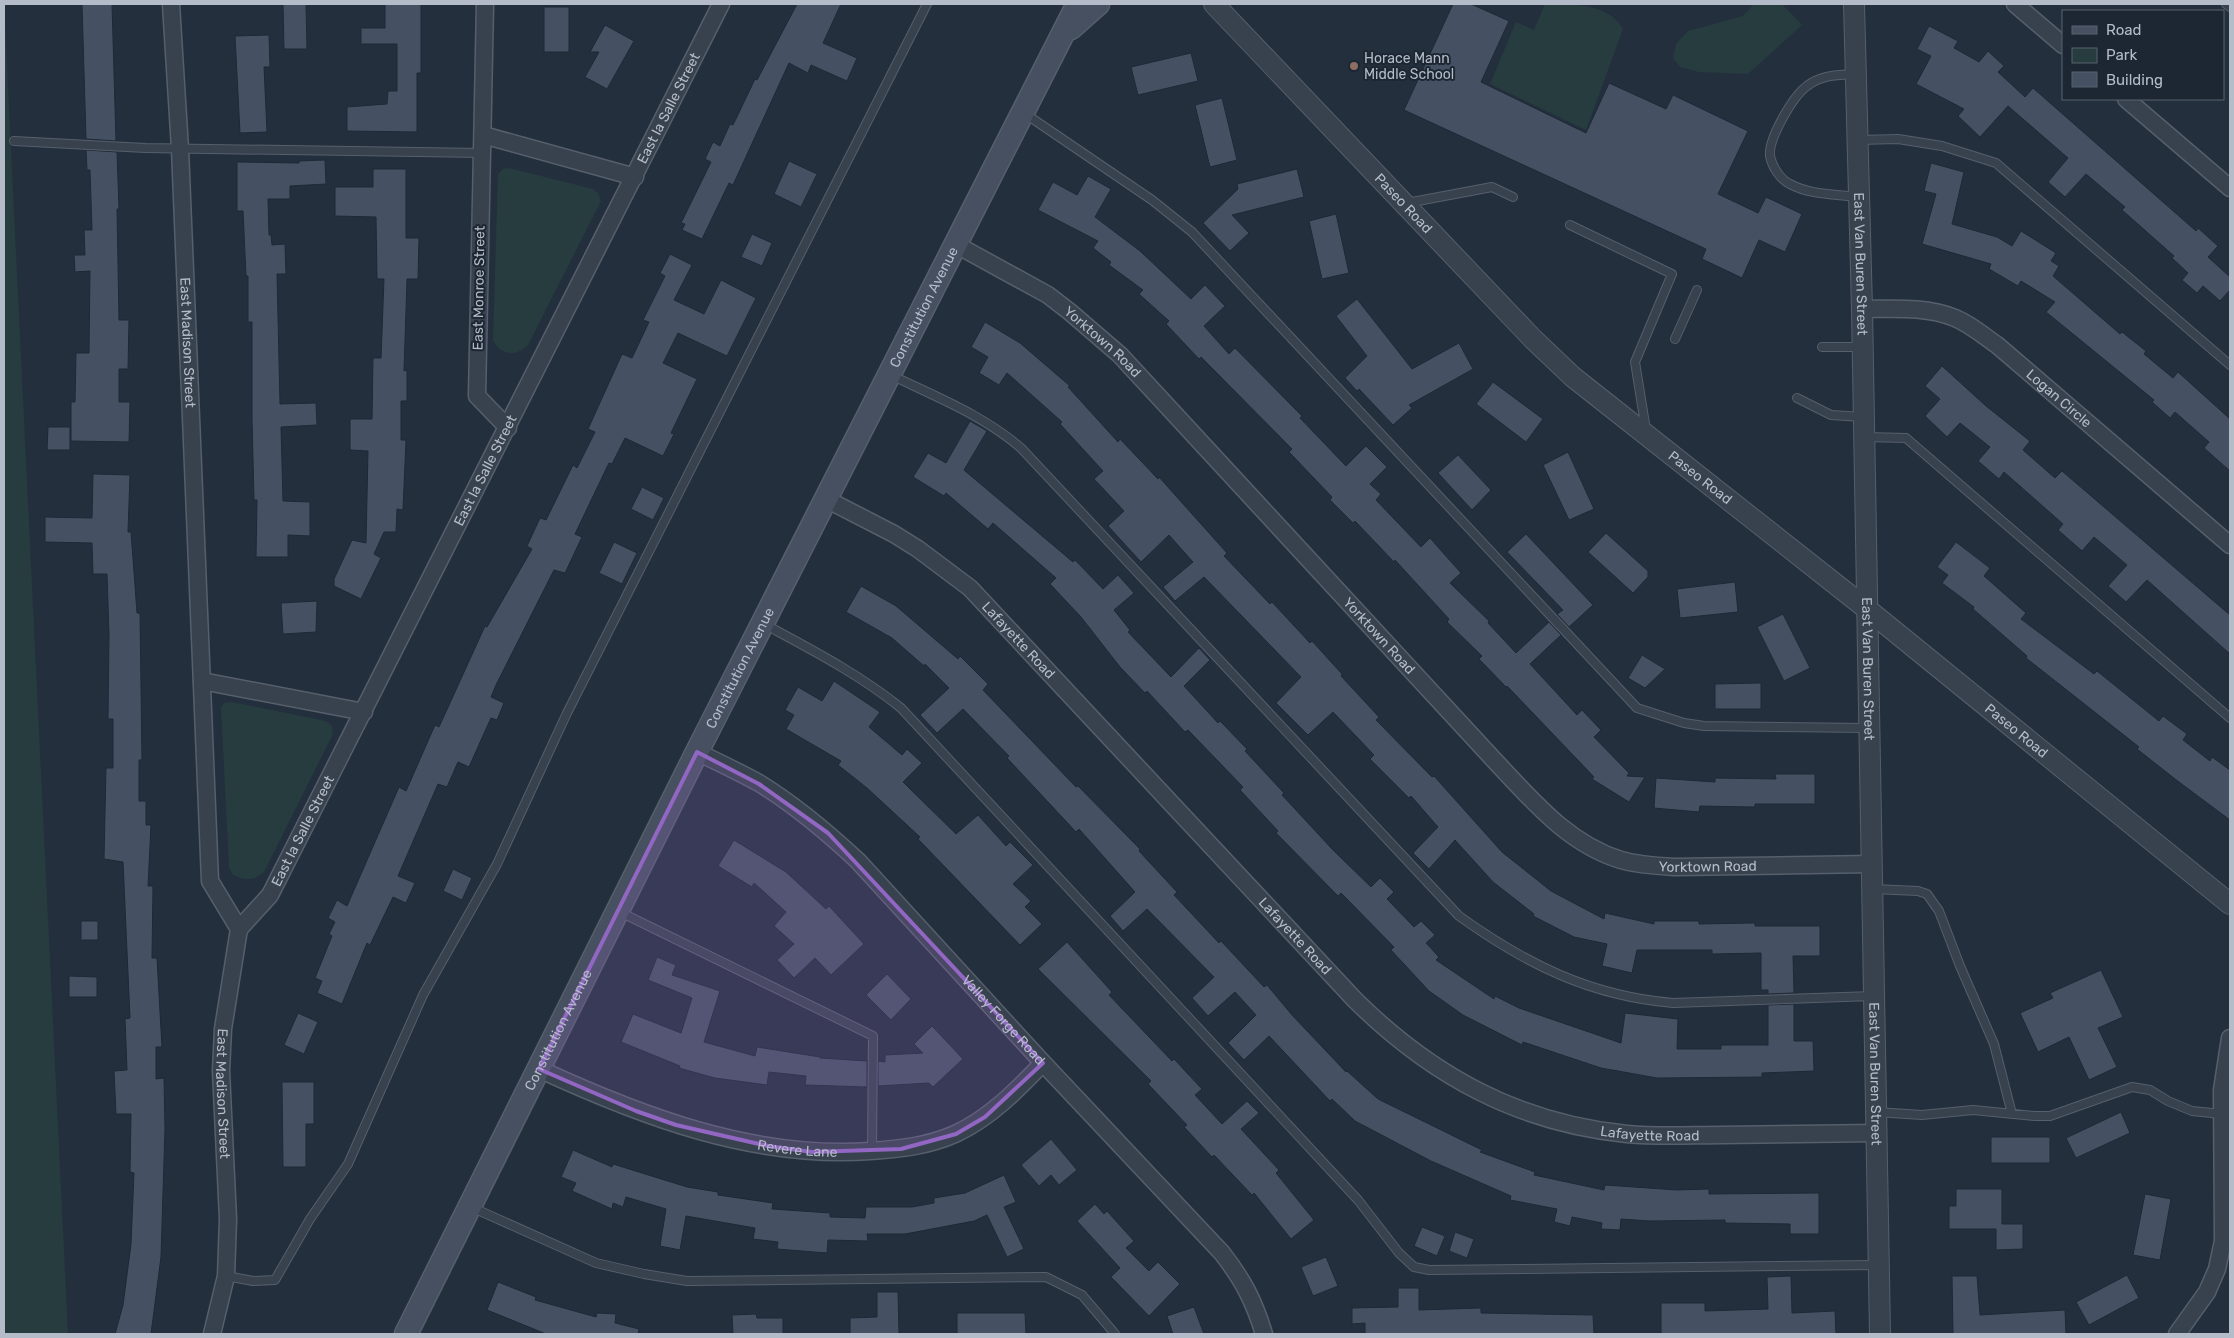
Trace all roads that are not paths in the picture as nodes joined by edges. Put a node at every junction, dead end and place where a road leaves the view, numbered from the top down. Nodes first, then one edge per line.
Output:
1 (171, 4) edge
2 (485, 4) edge
3 (721, 4) edge
4 (927, 4) edge
5 (1078, 4) edge
6 (1098, 4) edge
7 (1214, 4) edge
8 (1854, 4) edge
9 (2015, 4) edge
10 (2226, 4) edge
11 (2230, 7) edge
12 (1061, 37) junction
13 (2062, 44) edge
14 (1856, 74) junction
15 (2127, 100) edge
16 (1022, 112) junction
17 (483, 135) junction
18 (1858, 140) junction
19 (14, 141) dead end
20 (180, 149) junction
21 (482, 153) junction
22 (635, 177) junction
23 (2230, 188) edge
24 (1513, 198) dead end
25 (1859, 198) junction
26 (1405, 204) junction
27 (1570, 225) dead end
28 (955, 244) junction
29 (1697, 290) dead end
30 (1862, 309) junction
31 (1675, 339) dead end
32 (1822, 347) dead end
33 (1863, 347) junction
34 (2230, 365) edge
35 (889, 374) junction
36 (1796, 398) dead end
37 (1864, 427) junction
38 (508, 428) junction
39 (1646, 435) junction
40 (826, 499) junction
41 (2230, 545) edge
42 (1867, 609) junction
43 (763, 623) junction
44 (202, 682) junction
45 (364, 712) junction
46 (2230, 718) edge
47 (1869, 728) junction
48 (697, 752) junction
49 (1871, 864) junction
50 (1872, 888) junction
51 (2230, 904) edge
52 (618, 911) junction
53 (239, 929) junction
54 (1874, 996) junction
55 (2230, 1038) edge
56 (1043, 1063) junction
57 (540, 1069) junction
58 (2225, 1111) edge
59 (1876, 1112) junction
60 (2012, 1114) junction
61 (1877, 1133) junction
62 (872, 1151) junction
63 (470, 1206) junction
64 (2226, 1253) edge
65 (1879, 1264) junction
66 (226, 1276) junction
67 (212, 1334) edge
68 (406, 1334) edge
69 (1115, 1334) edge
70 (1264, 1334) edge
71 (1880, 1334) edge
72 (2177, 1334) edge

1 - 20 street, East Madison Street
2 - 17 street, East Monroe Street
3 - 22 street, East la Salle Street
4 - 66 lane
5 - 12 main road, Constitution Avenue
6 - 12 main road
7 - 26 street, Paseo Road
8 - 14 street, East Van Buren Street
9 - 13 street
10 - 11 lane
12 - 16 main road, Constitution Avenue
14 - 18 street, East Van Buren Street
14 - 25 lane
15 - 23 street
16 - 28 main road, Constitution Avenue
16 - 47 lane
17 - 21 street, East Monroe Street
17 - 22 street
18 - 25 street, East Van Buren Street
18 - 34 lane
19 - 20 lane
20 - 21 lane
20 - 44 street, East Madison Street
21 - 38 street, East Monroe Street
22 - 38 street, East la Salle Street
24 - 26 lane
25 - 30 street, East Van Buren Street
26 - 39 street, Paseo Road
27 - 39 lane
28 - 35 main road, Constitution Avenue
28 - 49 street, Yorktown Road
29 - 31 lane
30 - 33 street, East Van Buren Street
30 - 41 street, Logan Circle
32 - 33 lane
33 - 37 street, East Van Buren Street
35 - 40 main road, Constitution Avenue
35 - 54 lane
36 - 37 lane
37 - 42 street, East Van Buren Street
37 - 46 lane
38 - 45 street, East la Salle Street
39 - 42 street, Paseo Road
40 - 43 main road, Constitution Avenue
40 - 61 street, Lafayette Road
42 - 47 street, East Van Buren Street
42 - 51 street, Paseo Road
43 - 48 main road, Constitution Avenue
43 - 65 lane
44 - 45 street
44 - 53 street, East Madison Street
45 - 53 street, East la Salle Street
47 - 49 street, East Van Buren Street
48 - 52 main road, Constitution Avenue
48 - 56 street, Valley Forge Road
49 - 50 street, East Van Buren Street
50 - 54 street, East Van Buren Street
50 - 60 lane
52 - 57 main road, Constitution Avenue
52 - 62 lane
53 - 66 street, East Madison Street
54 - 59 street, East Van Buren Street
55 - 58 street
56 - 62 street, Revere Lane
56 - 70 street, Valley Forge Road
57 - 62 street, Revere Lane
57 - 63 main road, Constitution Avenue
58 - 60 lane
58 - 64 street
59 - 60 lane
59 - 61 street, East Van Buren Street
61 - 65 street, East Van Buren Street
63 - 68 main road, Constitution Avenue
63 - 69 lane
64 - 72 street
65 - 71 street, East Van Buren Street
66 - 67 street, East Madison Street

